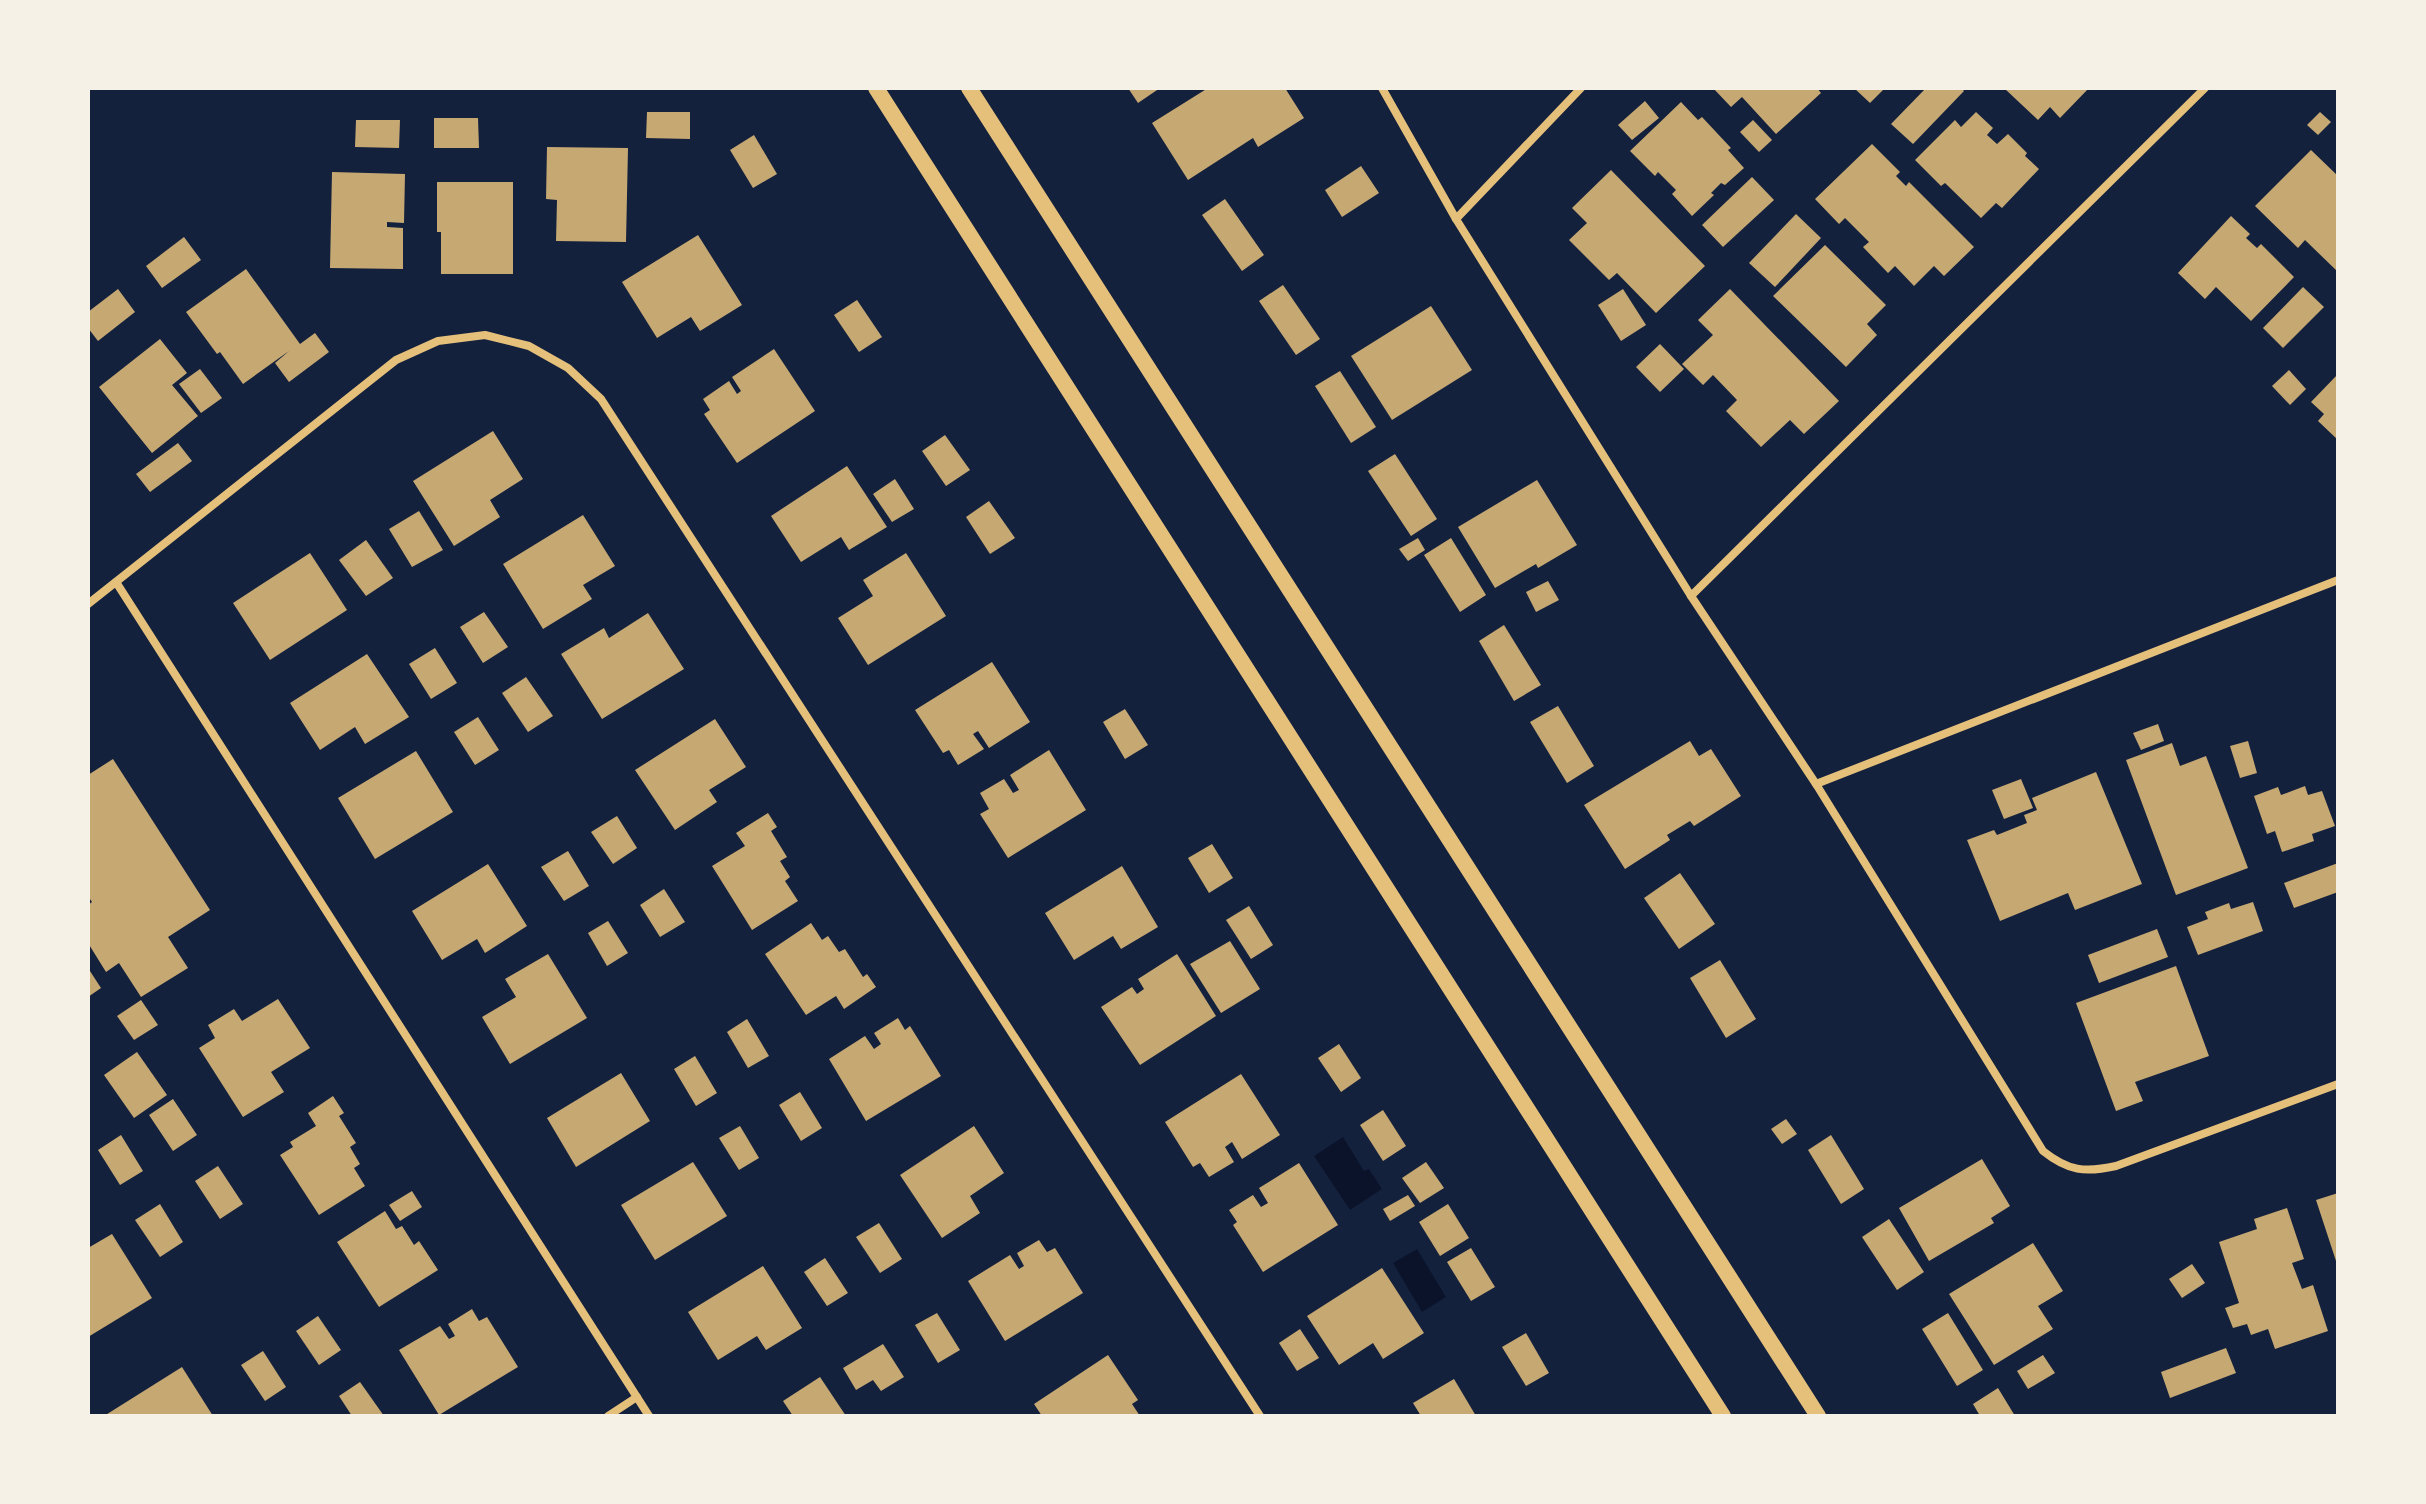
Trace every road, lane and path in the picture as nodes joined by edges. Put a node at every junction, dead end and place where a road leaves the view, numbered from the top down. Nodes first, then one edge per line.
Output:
1 (876, 88) edge
2 (969, 88) edge
3 (1382, 88) edge
4 (1581, 88) edge
5 (2205, 88) edge
6 (1456, 219) junction
7 (2338, 580) edge
8 (116, 582) junction
9 (1691, 596) junction
10 (88, 604) edge
11 (1816, 784) junction
12 (2338, 1084) edge
13 (637, 1397) junction
14 (608, 1416) edge
15 (649, 1416) edge
16 (1260, 1416) edge
17 (1723, 1416) edge
18 (1818, 1416) edge

1 - 17 main road
2 - 18 main road
3 - 6 street
4 - 6 street
5 - 9 street
6 - 9 street
7 - 11 street
8 - 10 street
8 - 13 street
8 - 16 street
9 - 11 street
11 - 12 street
13 - 14 street
13 - 15 street

